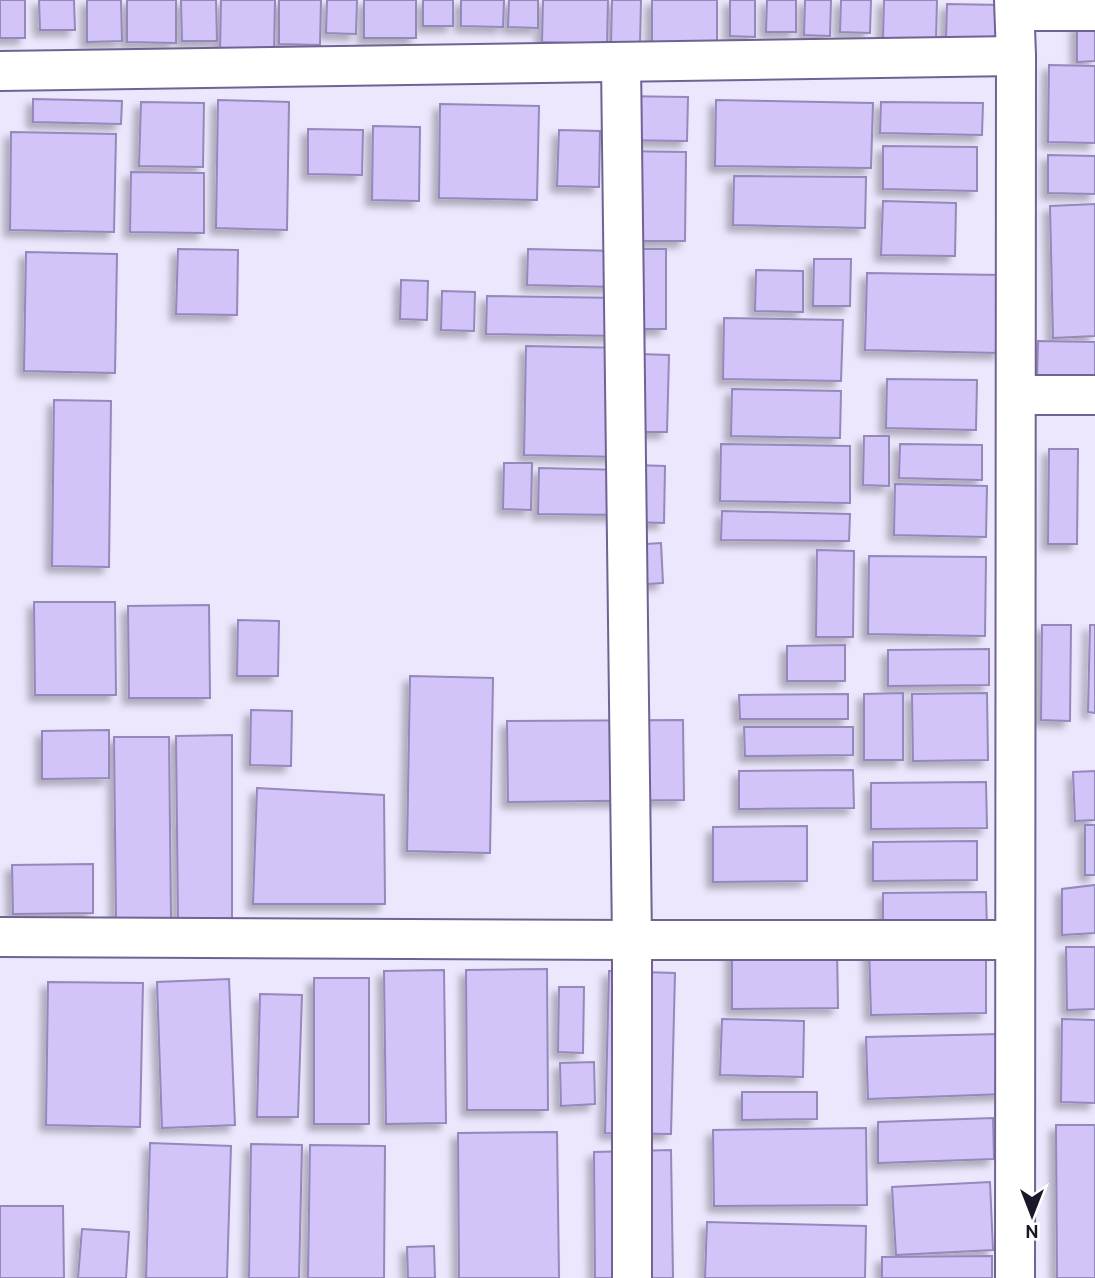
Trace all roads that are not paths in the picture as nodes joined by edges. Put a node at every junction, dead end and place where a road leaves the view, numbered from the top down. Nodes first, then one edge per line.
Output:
1 (1014, 5) edge
2 (1095, 11) edge
3 (1016, 56) junction
4 (621, 62) junction
5 (0, 71) edge
6 (1016, 395) junction
7 (1095, 395) edge
8 (0, 937) edge
9 (632, 940) junction
10 (1015, 940) junction
11 (632, 1278) edge
12 (1015, 1278) edge

1 - 2 street
1 - 3 street
3 - 4 street
3 - 6 street
4 - 5 street
4 - 9 street
6 - 7 street
6 - 10 street
8 - 9 street
9 - 10 street
9 - 11 street
10 - 12 street

